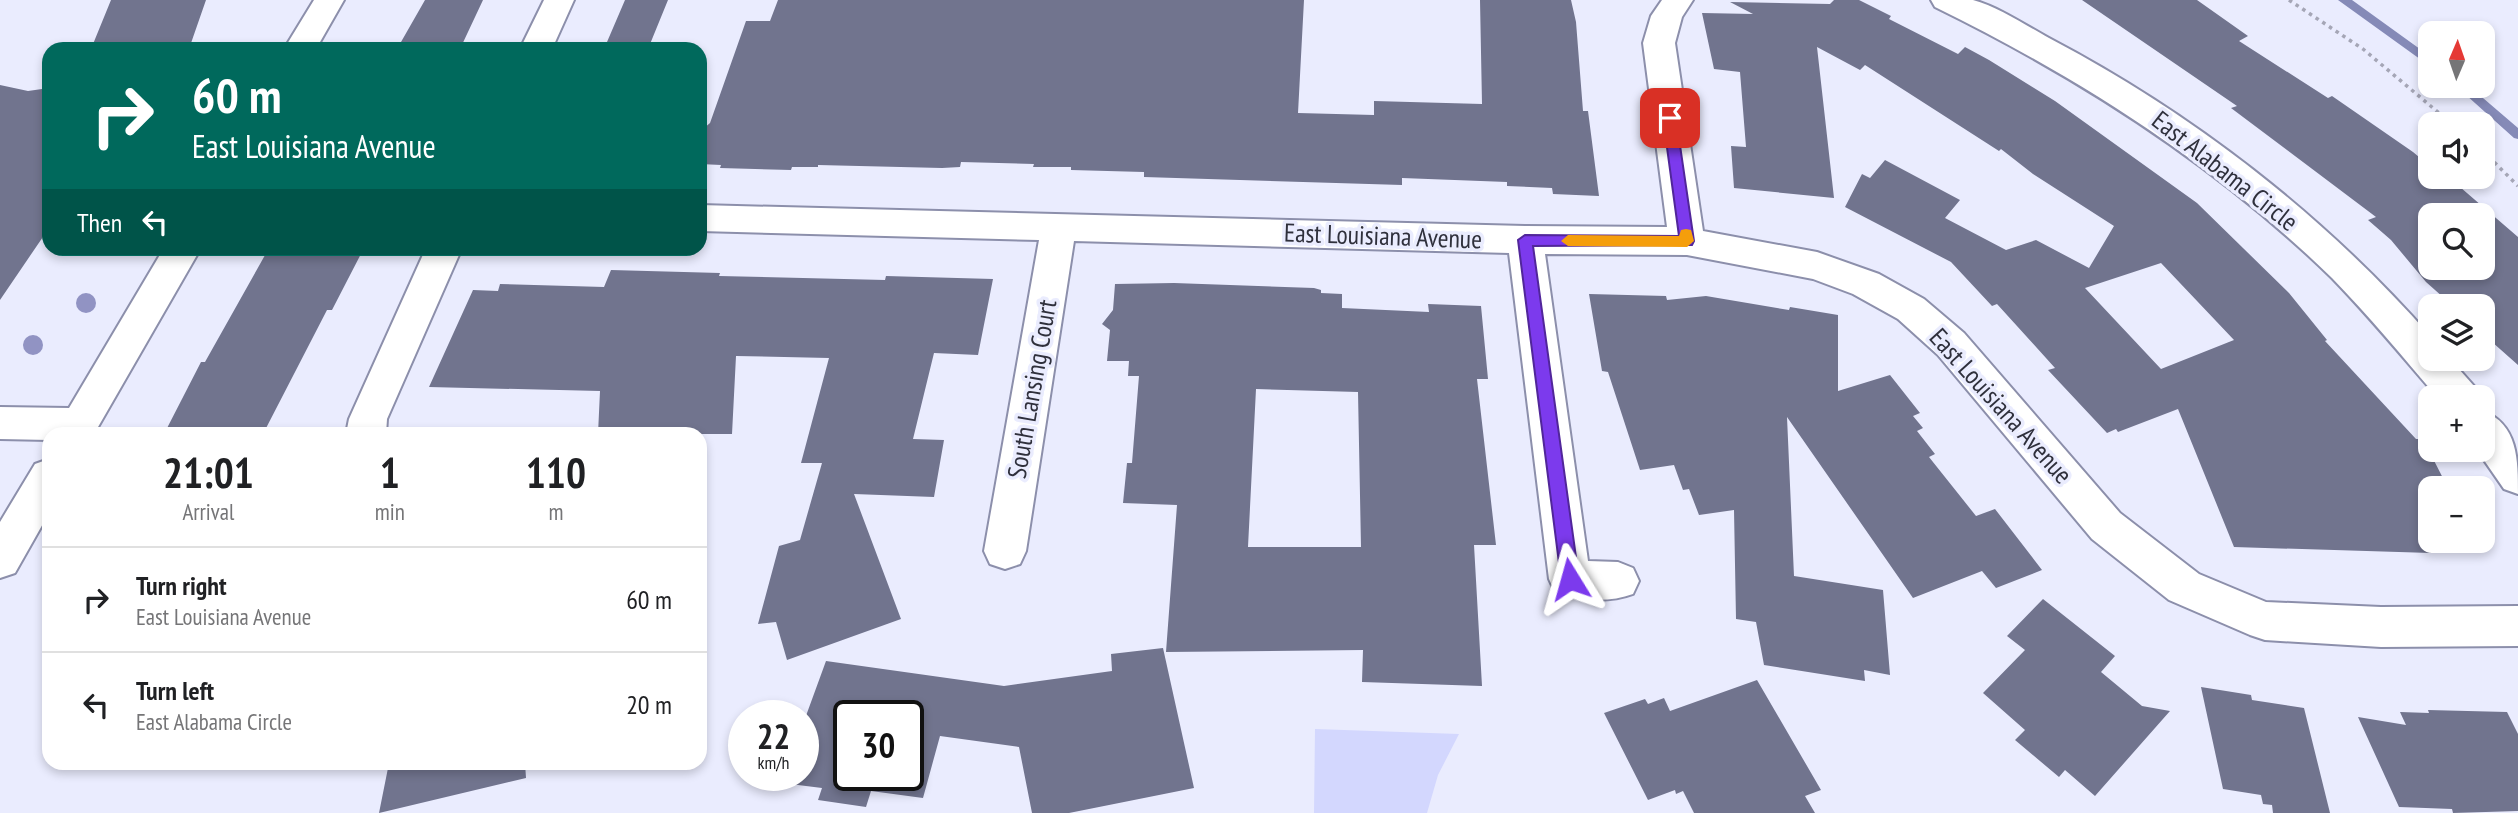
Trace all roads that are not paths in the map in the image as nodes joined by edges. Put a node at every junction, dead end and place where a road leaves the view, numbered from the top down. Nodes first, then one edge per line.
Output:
1 (329, 0) edge
2 (559, 0) edge
3 (1678, 0) edge
4 (1946, 0) edge
5 (304, 42) edge
6 (540, 42) edge
7 (707, 218) edge
8 (1059, 227) junction
9 (1525, 240) junction
10 (1687, 241) junction
11 (178, 256) edge
12 (440, 256) edge
13 (2450, 385) edge
14 (0, 423) edge
15 (43, 427) edge
16 (78, 427) edge
17 (367, 427) edge
18 (2495, 445) edge
19 (2518, 477) edge
20 (42, 488) edge
21 (1005, 551) dead end
22 (0, 560) edge
23 (1618, 581) dead end
24 (2518, 626) edge

1 - 5 street
2 - 6 street
3 - 10 street
4 - 13 street, East Alabama Circle
7 - 8 street, East Louisiana Avenue
8 - 9 street, East Louisiana Avenue
8 - 21 street, South Lansing Court
9 - 10 street, East Louisiana Avenue
9 - 23 street
10 - 24 street, East Louisiana Avenue
11 - 16 street
12 - 17 street
14 - 15 street
18 - 19 street
20 - 22 street

